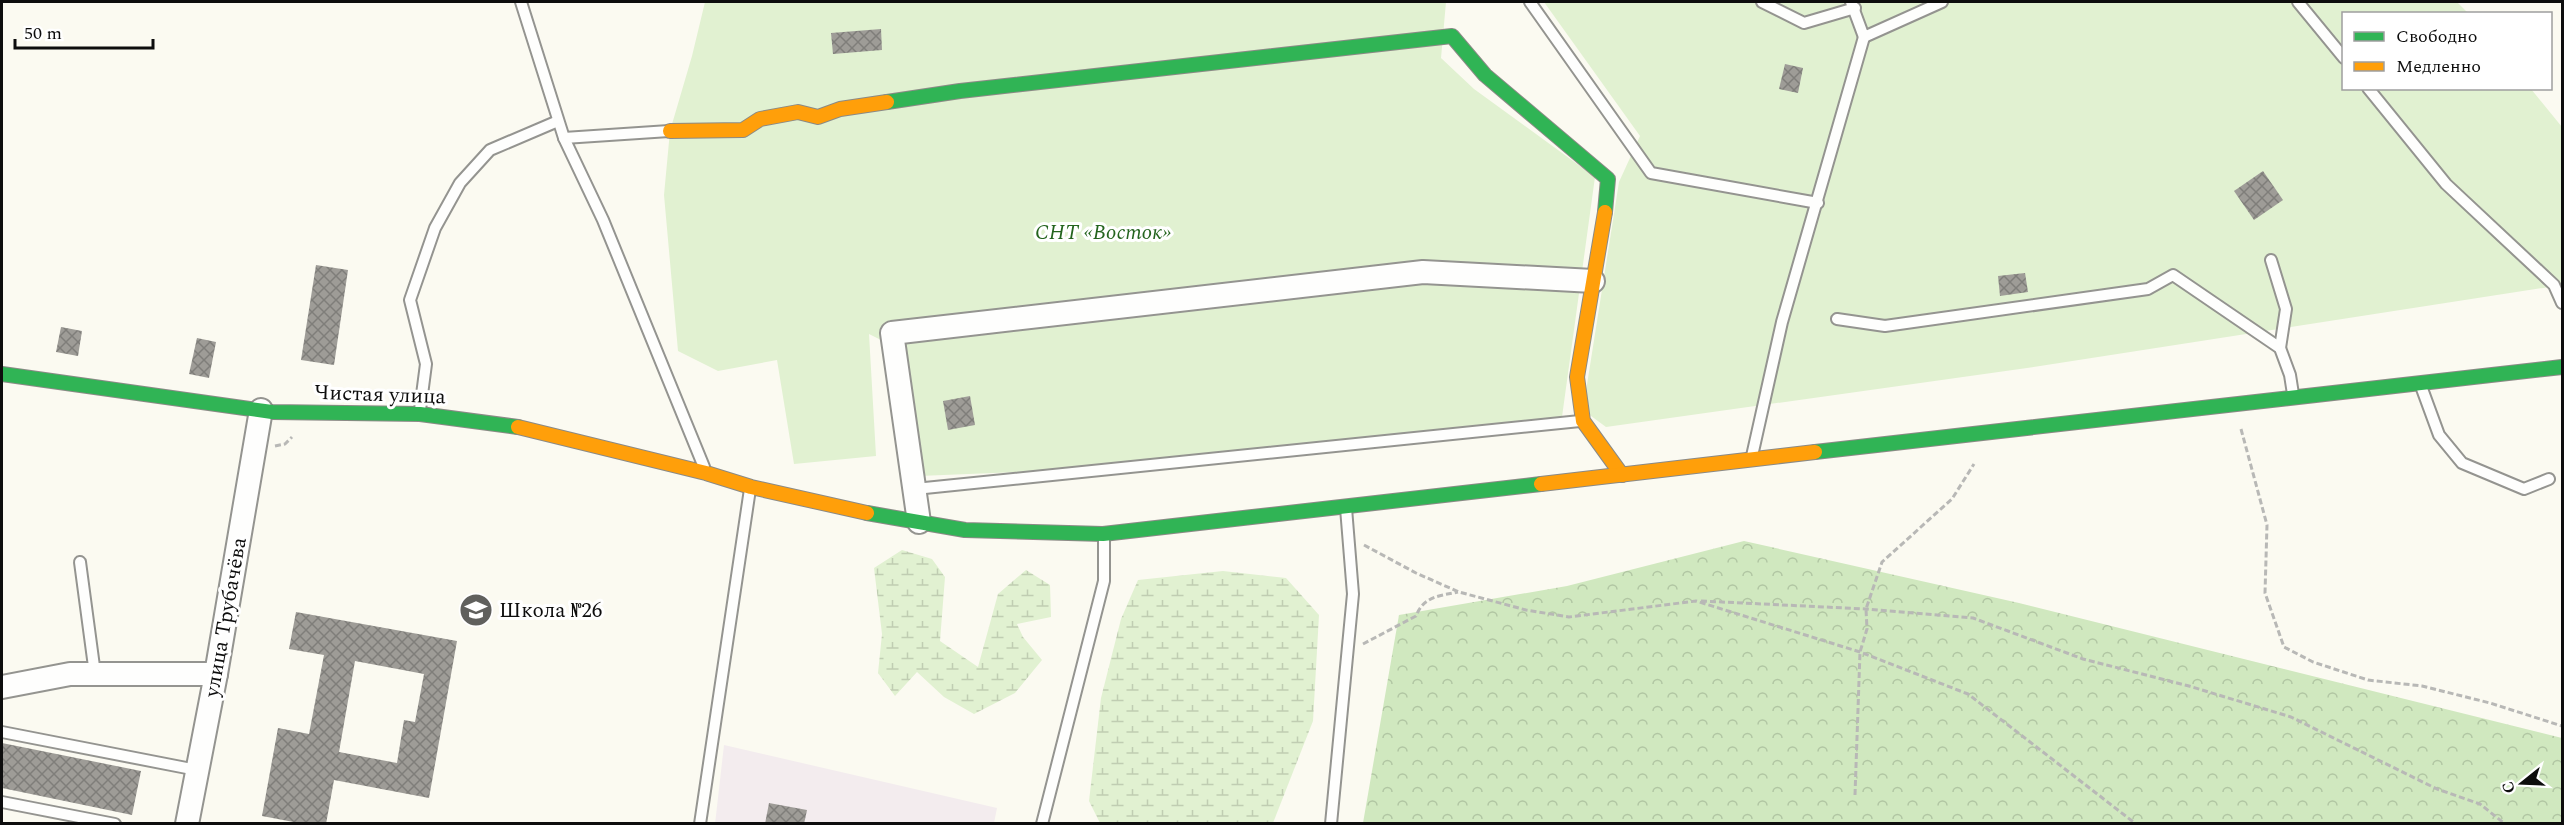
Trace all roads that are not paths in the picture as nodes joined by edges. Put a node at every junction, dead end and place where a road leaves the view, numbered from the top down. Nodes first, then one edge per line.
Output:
1 (521, 2) edge
2 (1530, 2) edge
3 (1762, 2) edge
4 (1942, 2) edge
5 (2298, 2) edge
6 (1853, 5) edge
7 (1864, 37) junction
8 (2342, 57) edge
9 (2370, 90) edge
10 (558, 121) junction
11 (670, 131) joint
12 (564, 138) junction
13 (1818, 203) junction
14 (2271, 260) dead end
15 (1593, 281) junction
16 (2562, 303) edge
17 (1836, 319) dead end
18 (2280, 348) junction
19 (2562, 367) edge
20 (2, 374) edge
21 (2419, 383) junction
22 (2293, 398) junction
23 (261, 410) junction
24 (420, 414) junction
25 (1583, 421) junction
26 (1751, 460) junction
27 (706, 473) junction
28 (1622, 476) junction
29 (2548, 479) dead end
30 (751, 487) junction
31 (915, 489) junction
32 (1346, 507) junction
33 (920, 522) junction
34 (1104, 534) junction
35 (80, 562) dead end
36 (95, 674) junction
37 (216, 674) junction
38 (2, 687) edge
39 (2, 732) edge
40 (197, 770) junction
41 (2, 802) edge
42 (115, 824) edge
43 (187, 824) edge
44 (700, 824) edge
45 (1042, 824) edge
46 (1331, 824) edge

1 - 10 lane
2 - 13 lane
3 - 6 lane
4 - 7 lane
5 - 8 lane
6 - 7 lane
7 - 13 lane
9 - 16 lane
10 - 12 lane
10 - 24 lane
11 - 12 lane
11 - 15 main road
12 - 27 lane
13 - 26 lane
14 - 18 lane
15 - 25 main road
15 - 31 street
17 - 18 lane
18 - 22 lane
19 - 21 main road, Чистая улица
20 - 23 main road, Чистая улица
21 - 22 main road, Чистая улица
21 - 29 lane
22 - 26 main road, Чистая улица
23 - 24 main road, Чистая улица
23 - 37 street, улица Трубачёва
24 - 27 main road, Чистая улица
25 - 28 main road
25 - 31 lane
26 - 28 main road, Чистая улица
27 - 30 main road, Чистая улица
28 - 32 main road, Чистая улица
30 - 33 main road, Чистая улица
30 - 44 lane
31 - 33 street
32 - 34 main road, Чистая улица
32 - 46 lane
33 - 34 main road, Чистая улица
34 - 45 lane
35 - 36 lane
36 - 37 street
36 - 38 street
37 - 40 street, улица Трубачёва
39 - 40 lane
40 - 43 street, улица Трубачёва
41 - 42 lane

